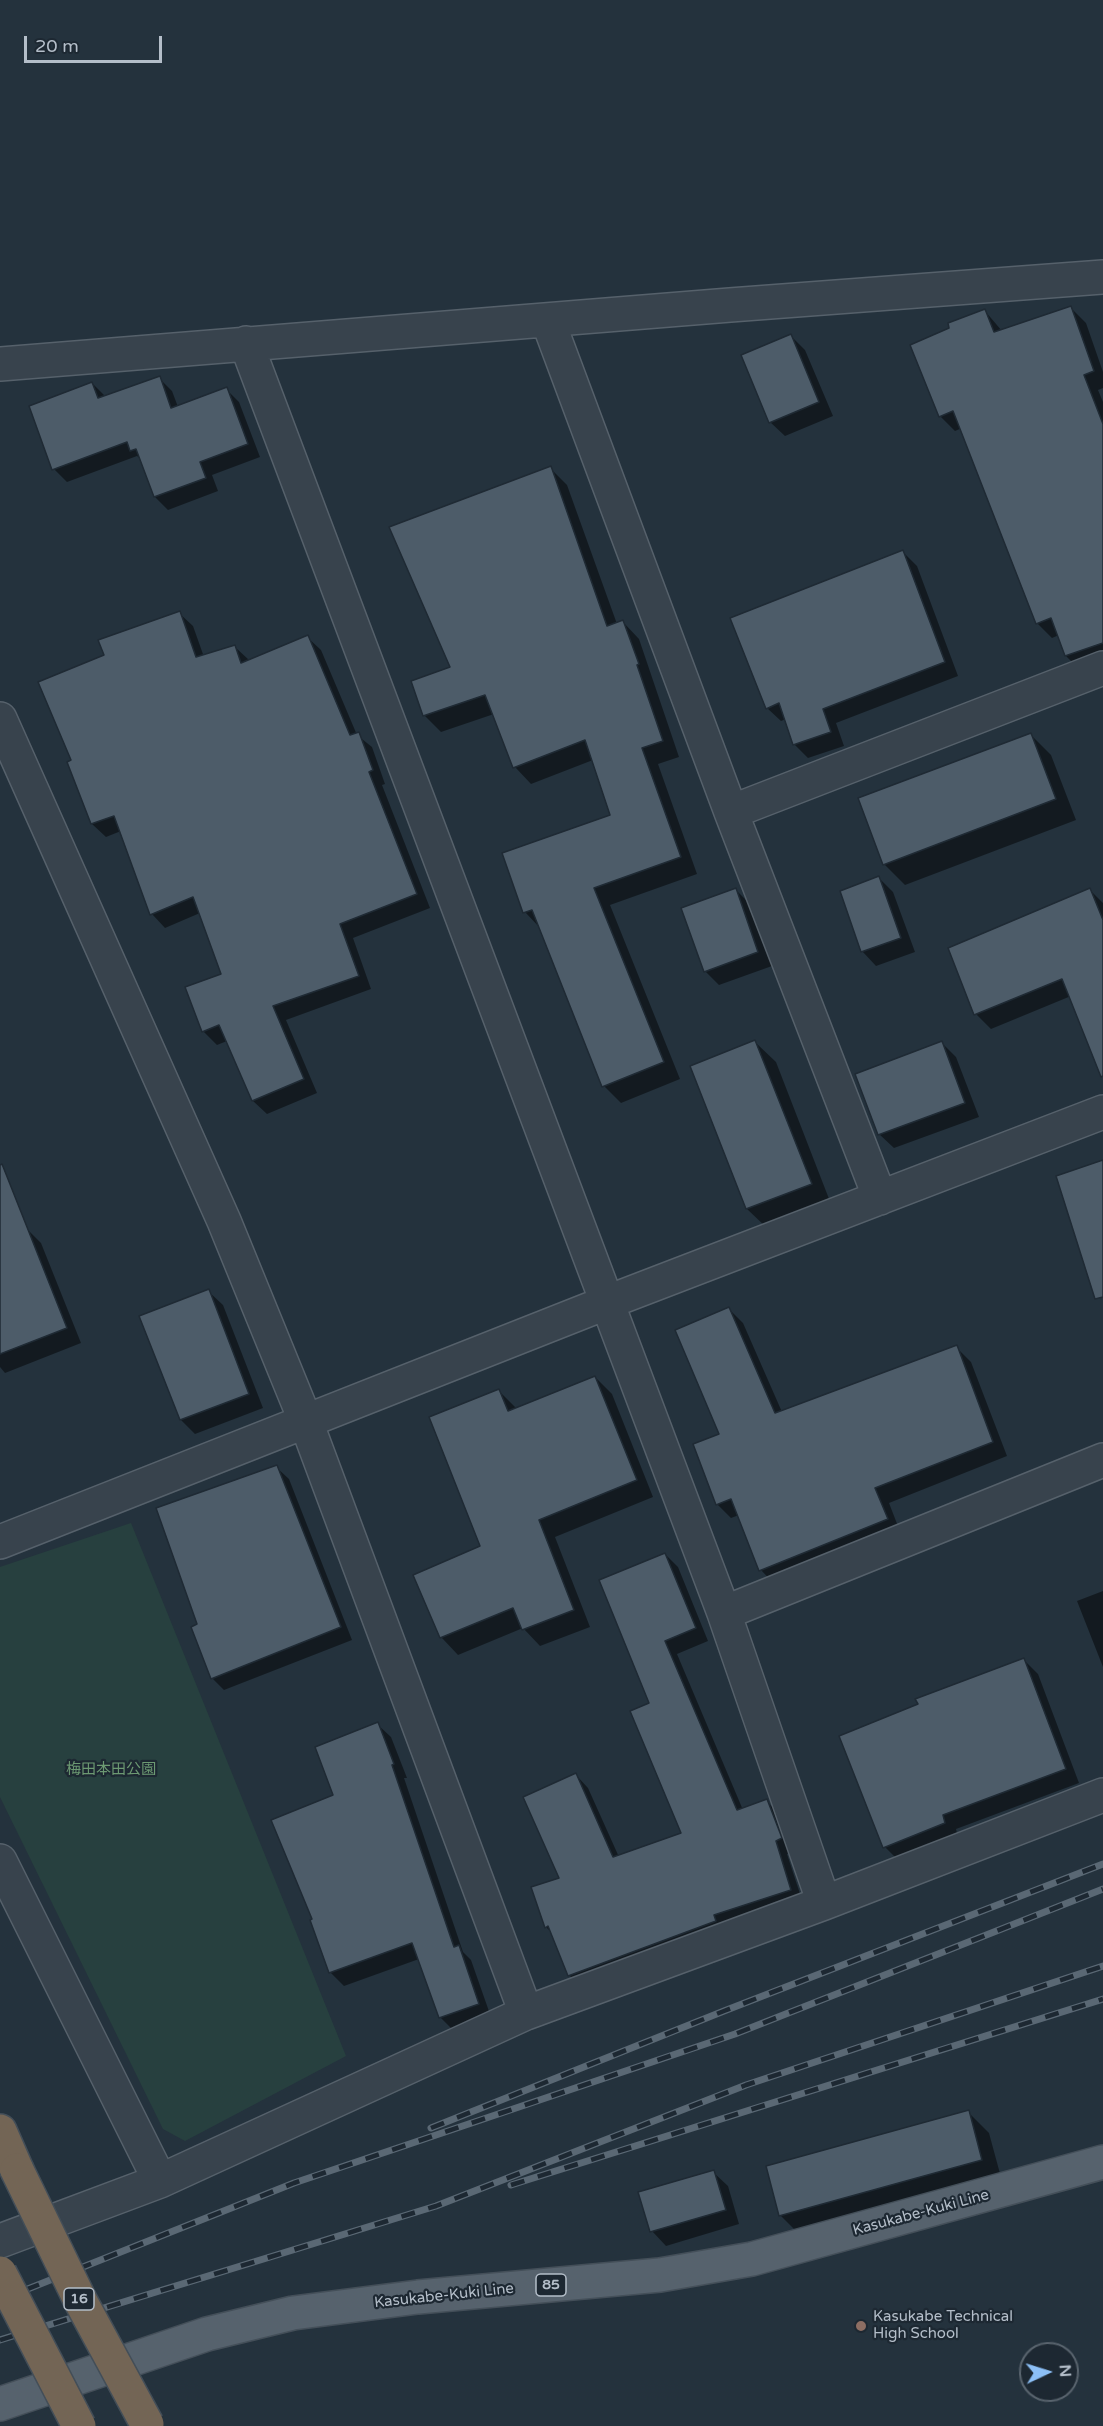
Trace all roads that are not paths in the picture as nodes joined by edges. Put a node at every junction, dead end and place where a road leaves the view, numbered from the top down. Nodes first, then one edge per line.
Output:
1 (1103, 277) edge
2 (548, 321) junction
3 (246, 344) junction
4 (0, 364) edge
5 (1103, 668) edge
6 (0, 719) edge
7 (731, 812) junction
8 (1103, 1112) edge
9 (879, 1198) junction
10 (608, 1302) junction
11 (306, 1422) junction
12 (1103, 1460) edge
13 (0, 1542) edge
14 (724, 1613) junction
15 (1103, 1795) edge
16 (0, 1861) edge
17 (824, 1903) junction
18 (526, 2013) junction
19 (0, 2131) edge
20 (1103, 2162) edge
21 (160, 2181) junction
22 (0, 2241) edge
23 (0, 2273) edge
24 (0, 2404) edge
25 (147, 2425) edge
26 (79, 2426) edge

1 - 2 street
2 - 3 street
2 - 7 street
3 - 4 street
3 - 10 street
5 - 7 street
6 - 11 street
7 - 9 street
8 - 9 street
9 - 10 street
10 - 11 street
10 - 14 street
11 - 13 street
11 - 18 street
12 - 14 street
14 - 17 street
15 - 17 street
16 - 21 street
17 - 18 street
18 - 21 street
19 - 25 highway, 16, bridge
20 - 24 main road, Kasukabe-Kuki Line / 85
21 - 22 street
23 - 26 highway, bridge

